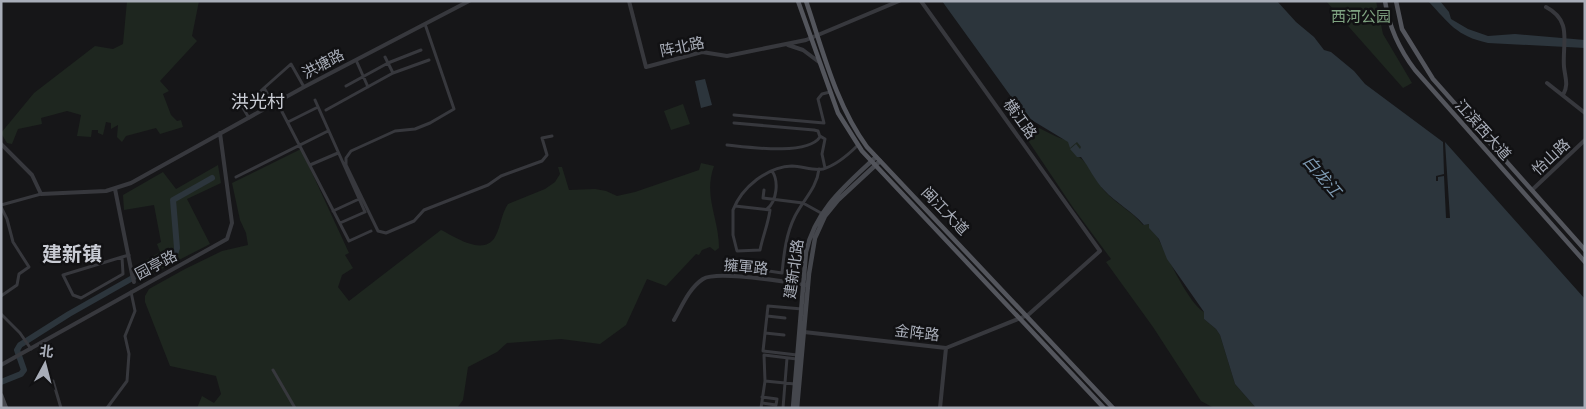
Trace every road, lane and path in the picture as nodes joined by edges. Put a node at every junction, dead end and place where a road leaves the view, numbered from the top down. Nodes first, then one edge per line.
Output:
1 (469, 1) edge
2 (629, 1) edge
3 (798, 1) edge
4 (806, 1) edge
5 (899, 1) edge
6 (921, 1) edge
7 (1385, 1) edge
8 (1396, 1) edge
9 (1546, 7) dead end
10 (1389, 20) junction
11 (1399, 21) junction
12 (425, 23) junction
13 (819, 36) junction
14 (811, 39) junction
15 (783, 45) junction
16 (422, 50) dead end
17 (385, 57) dead end
18 (356, 60) junction
19 (430, 60) dead end
20 (388, 63) junction
21 (820, 63) junction
22 (393, 74) junction
23 (364, 76) junction
24 (1548, 83) dead end
25 (346, 86) dead end
26 (304, 87) junction
27 (368, 87) junction
28 (264, 88) junction
29 (830, 92) junction
30 (1563, 94) junction
31 (315, 100) dead end
32 (276, 103) junction
33 (318, 107) junction
34 (326, 110) dead end
35 (1585, 113) edge
36 (734, 115) dead end
37 (249, 118) junction
38 (288, 122) junction
39 (734, 122) dead end
40 (328, 131) junction
41 (220, 133) junction
42 (552, 136) dead end
43 (820, 136) junction
44 (1585, 140) edge
45 (1, 144) edge
46 (300, 145) junction
47 (727, 145) dead end
48 (858, 146) junction
49 (338, 153) junction
50 (876, 157) junction
51 (880, 161) junction
52 (873, 163) junction
53 (310, 165) junction
54 (824, 168) junction
55 (819, 169) junction
56 (772, 171) junction
57 (236, 177) dead end
58 (115, 189) junction
59 (764, 190) dead end
60 (1532, 190) junction
61 (41, 194) junction
62 (359, 199) junction
63 (774, 200) junction
64 (803, 203) junction
65 (1, 206) edge
66 (735, 206) junction
67 (766, 209) junction
68 (333, 211) junction
69 (821, 212) junction
70 (340, 223) junction
71 (372, 231) dead end
72 (1585, 250) edge
73 (1100, 251) joint
74 (129, 255) junction
75 (122, 257) junction
76 (1585, 262) edge
77 (762, 270) dead end
78 (806, 285) junction
79 (133, 290) junction
80 (1, 296) edge
81 (802, 310) junction
82 (1, 314) edge
83 (1028, 315) junction
84 (767, 316) junction
85 (785, 318) dead end
86 (1022, 318) junction
87 (674, 320) dead end
88 (804, 332) junction
89 (765, 333) junction
90 (784, 335) dead end
91 (946, 348) junction
92 (31, 349) junction
93 (797, 357) junction
94 (787, 358) junction
95 (1, 365) edge
96 (273, 370) dead end
97 (53, 380) dead end
98 (765, 381) junction
99 (785, 383) junction
100 (795, 384) junction
101 (1, 395) edge
102 (762, 397) junction
103 (762, 403) junction
104 (3, 407) edge
105 (61, 408) edge
106 (106, 408) edge
107 (295, 408) edge
108 (761, 408) edge
109 (783, 408) edge
110 (793, 408) edge
111 (797, 408) edge
112 (940, 408) edge
113 (1104, 408) edge
114 (1113, 408) edge

1 - 12 street, 洪塘路
2 - 15 street, 阵北路
3 - 14 main road, 闽江大道
4 - 13 main road, 闽江大道
5 - 13 street, 阵北路
6 - 73 street, 横江路
7 - 10 main road, 江滨西大道
8 - 11 main road, 江滨西大道
9 - 30 street
10 - 11 main road
10 - 76 main road, 江滨西大道
11 - 60 main road, 江滨西大道
12 - 18 street, 洪塘路
12 - 42 street
13 - 14 street, 阵北路
13 - 50 main road, 闽江大道
14 - 15 street, 阵北路
14 - 21 main road, 闽江大道
15 - 21 street
16 - 20 street
17 - 20 street
18 - 23 street
18 - 26 street, 洪塘路
19 - 22 street
20 - 22 street
20 - 23 street
21 - 29 main road, 闽江大道
22 - 27 street
23 - 25 street
23 - 27 street
24 - 30 street
26 - 28 street
26 - 32 street, 洪塘路
27 - 34 street
28 - 32 street
28 - 37 street
29 - 36 street
29 - 48 main road, 闽江大道
30 - 35 street
31 - 33 street
32 - 37 street, 洪塘路
32 - 38 street
33 - 38 street
33 - 40 street
37 - 41 street, 洪塘路
38 - 46 street
39 - 43 street
40 - 46 street
40 - 49 street
41 - 58 street, 洪塘路
41 - 79 street, 园亭路
43 - 47 street
43 - 54 street
44 - 60 street, 怡山路
45 - 61 street
46 - 53 street
46 - 57 street
48 - 52 main road, 闽江大道
48 - 54 street
49 - 53 street
49 - 62 street
50 - 51 main road, 闽江大道
50 - 52 main road, 建新北路
51 - 52 main road, 建新北路
51 - 83 main road, 闽江大道
52 - 69 main road, 建新北路
52 - 78 main road, 建新北路
52 - 86 main road, 闽江大道
53 - 68 street
54 - 55 street
55 - 56 street
55 - 64 street
56 - 63 street
56 - 66 street
58 - 61 street, 洪塘路
58 - 74 street
59 - 63 street
60 - 72 main road, 江滨西大道
61 - 65 street
62 - 68 street
62 - 70 street
63 - 64 street
63 - 67 street
64 - 69 street
64 - 77 street
65 - 80 street
66 - 67 street
66 - 67 street
68 - 70 street
69 - 78 main road, 建新北路
70 - 71 street
73 - 83 street, 金阵路
74 - 75 street
74 - 79 street, bridge
75 - 75 street
78 - 81 main road, 建新北路
78 - 87 street, 擁軍路
78 - 88 main road, 建新北路
79 - 92 street, 园亭路
79 - 106 street
81 - 84 street
81 - 93 main road, 建新北路
82 - 92 street
83 - 86 street, 金阵路
83 - 114 main road, 闽江大道
84 - 85 street
84 - 89 street
86 - 91 street, 金阵路
86 - 113 main road, 闽江大道
88 - 91 street, 金阵路
88 - 111 main road, 建新北路
89 - 90 street
89 - 93 street
91 - 112 street
92 - 95 street, 园亭路
93 - 94 street
93 - 100 main road, 建新北路
94 - 98 street
94 - 99 street
96 - 107 street
97 - 105 street
98 - 99 street
98 - 102 street
99 - 100 street
99 - 109 street
100 - 110 main road, 建新北路
101 - 104 main road
102 - 103 street
102 - 103 street
103 - 108 street

